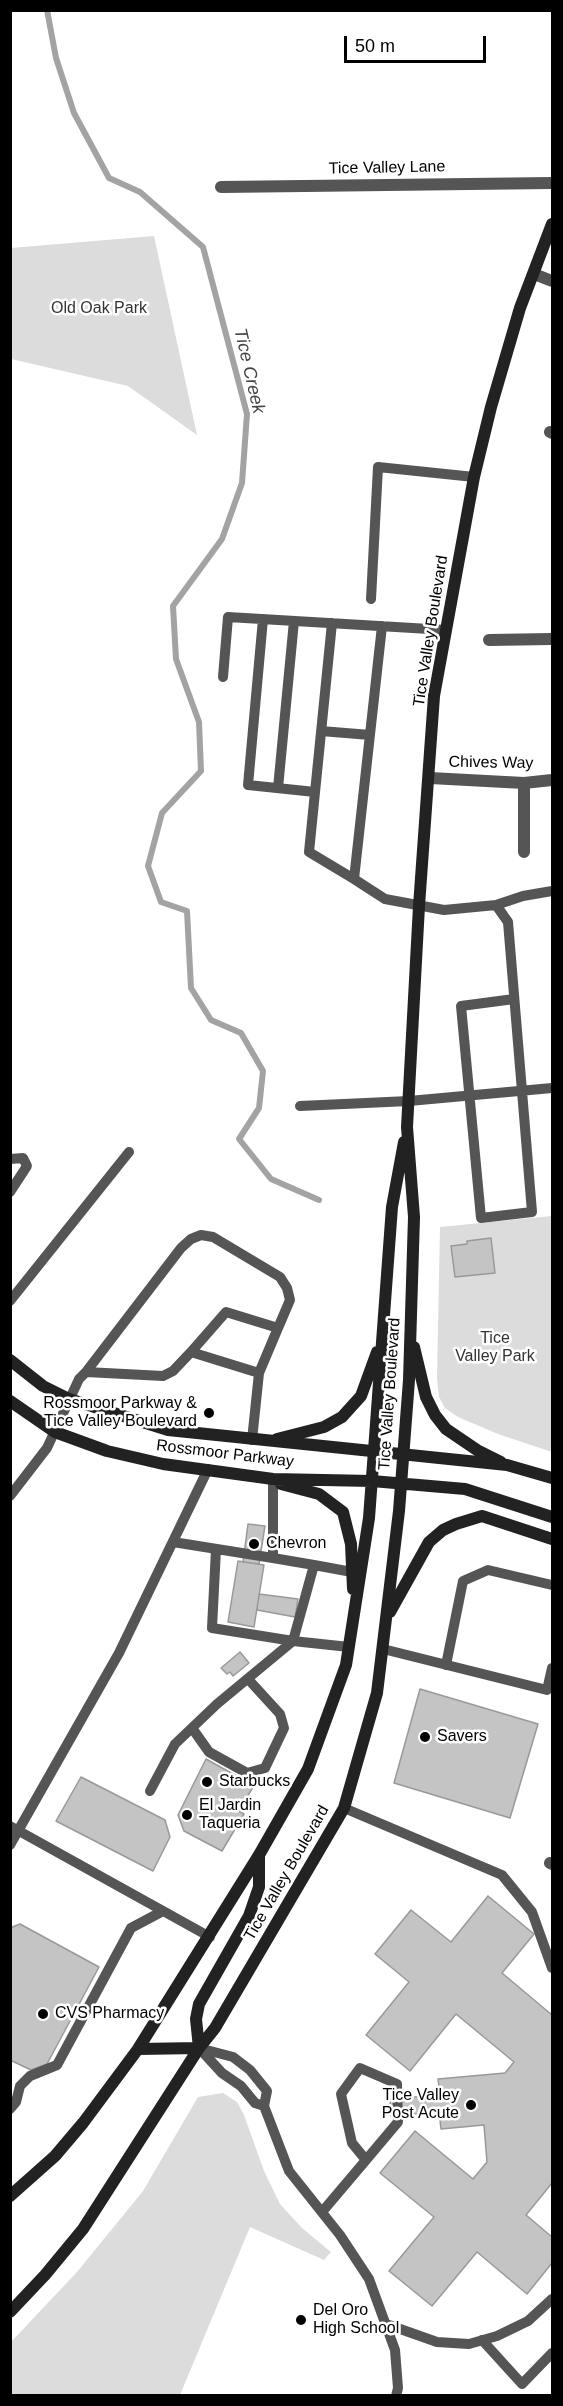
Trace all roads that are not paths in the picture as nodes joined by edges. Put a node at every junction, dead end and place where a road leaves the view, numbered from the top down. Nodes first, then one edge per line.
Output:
1 (552, 183) edge
2 (221, 187) dead end
3 (552, 224) edge
4 (534, 274) junction
5 (552, 281) edge
6 (474, 477) junction
7 (371, 599) dead end
8 (262, 619) junction
9 (294, 621) junction
10 (332, 623) junction
11 (382, 626) junction
12 (446, 630) junction
13 (552, 639) edge
14 (489, 640) dead end
15 (223, 677) dead end
16 (321, 731) junction
17 (370, 735) junction
18 (430, 778) junction
19 (552, 780) edge
20 (524, 783) junction
21 (278, 788) junction
22 (315, 792) junction
23 (524, 852) dead end
24 (354, 879) junction
25 (552, 891) edge
26 (496, 905) junction
27 (419, 906) junction
28 (514, 999) junction
29 (552, 1088) edge
30 (521, 1091) junction
31 (471, 1095) junction
32 (409, 1101) junction
33 (300, 1106) dead end
34 (407, 1126) junction
35 (129, 1152) dead end
36 (10, 1159) edge
37 (10, 1192) edge
38 (10, 1300) edge
39 (278, 1328) junction
40 (384, 1328) junction
41 (411, 1335) junction
42 (192, 1352) junction
43 (10, 1360) edge
44 (87, 1372) junction
45 (259, 1373) junction
46 (69, 1400) junction
47 (10, 1401) edge
48 (55, 1432) junction
49 (252, 1440) junction
50 (267, 1442) junction
51 (374, 1452) junction
52 (403, 1456) junction
53 (507, 1465) junction
54 (207, 1469) junction
55 (552, 1478) edge
56 (273, 1479) junction
57 (372, 1481) junction
58 (401, 1483) junction
59 (10, 1496) edge
60 (552, 1518) edge
61 (552, 1539) edge
62 (173, 1542) junction
63 (216, 1549) junction
64 (273, 1558) junction
65 (314, 1565) junction
66 (352, 1572) junction
67 (552, 1585) edge
68 (354, 1612) junction
69 (386, 1618) junction
70 (292, 1641) junction
71 (349, 1647) junction
72 (383, 1650) junction
73 (446, 1665) junction
74 (552, 1668) edge
75 (248, 1679) junction
76 (192, 1728) junction
77 (150, 1791) dead end
78 (344, 1808) junction
79 (15, 1829) edge
80 (10, 1845) edge
81 (259, 1855) junction
82 (163, 1911) junction
83 (210, 1936) junction
84 (552, 1968) edge
85 (199, 2048) junction
86 (138, 2049) junction
87 (264, 2106) junction
88 (10, 2109) edge
89 (366, 2160) junction
90 (10, 2196) edge
91 (322, 2212) junction
92 (552, 2299) edge
93 (10, 2312) edge
94 (386, 2324) junction
95 (482, 2340) junction
96 (552, 2353) edge
97 (396, 2396) edge

1 - 2 street, Tice Valley Lane
3 - 4 street, Tice Valley Boulevard
4 - 5 street
4 - 6 street, Tice Valley Boulevard
6 - 7 lane
6 - 12 street, Tice Valley Boulevard
8 - 9 lane
8 - 15 lane
8 - 21 lane
9 - 10 lane
9 - 21 lane
10 - 11 lane
10 - 16 lane
11 - 12 lane
11 - 17 lane
12 - 18 street, Tice Valley Boulevard
13 - 14 street
16 - 17 lane
16 - 22 lane
17 - 24 lane
18 - 20 street, Chives Way
18 - 27 street, Tice Valley Boulevard
19 - 20 street, Chives Way
20 - 23 street
21 - 22 lane
22 - 24 lane
24 - 27 lane
25 - 26 lane
26 - 27 lane
26 - 28 lane
27 - 32 street, Tice Valley Boulevard
28 - 30 lane
28 - 31 lane
29 - 30 lane
30 - 31 lane
30 - 31 lane
31 - 32 lane
32 - 33 lane
32 - 34 street, Tice Valley Boulevard
34 - 40 street, Tice Valley Boulevard
34 - 41 street, Tice Valley Boulevard
35 - 38 lane
36 - 37 lane
39 - 42 lane
39 - 44 lane
39 - 45 lane
40 - 50 street
40 - 51 street, Tice Valley Boulevard
41 - 52 street, Tice Valley Boulevard
41 - 53 street
42 - 44 lane
42 - 45 lane
43 - 46 street, Rossmoor Parkway
44 - 46 lane
45 - 49 lane
46 - 48 lane
46 - 49 street, Rossmoor Parkway
47 - 48 street, Rossmoor Parkway
48 - 54 street, Rossmoor Parkway
48 - 59 lane
49 - 50 street, Rossmoor Parkway
50 - 51 street, Rossmoor Parkway
51 - 52 street, Rossmoor Parkway
51 - 57 street, Tice Valley Boulevard
52 - 53 street, Rossmoor Parkway
52 - 58 street, Tice Valley Boulevard
53 - 55 street, Rossmoor Parkway
54 - 56 street, Rossmoor Parkway
54 - 62 lane
56 - 57 street, Rossmoor Parkway
56 - 64 lane
56 - 66 street
57 - 58 street, Rossmoor Parkway
57 - 68 street, Tice Valley Boulevard
58 - 60 street, Rossmoor Parkway
58 - 69 street, Tice Valley Boulevard
61 - 69 street
62 - 63 lane
62 - 79 lane
63 - 64 lane
63 - 70 lane
64 - 65 lane
65 - 66 lane
65 - 70 lane
66 - 68 street
67 - 73 lane
68 - 71 street, Tice Valley Boulevard
69 - 72 street, Tice Valley Boulevard
70 - 71 lane
70 - 75 lane
71 - 81 street, Tice Valley Boulevard
72 - 73 lane
72 - 78 street, Tice Valley Boulevard
73 - 74 lane
75 - 76 lane
75 - 76 lane
76 - 77 lane
78 - 84 lane
78 - 85 street, Tice Valley Boulevard
79 - 80 lane
79 - 82 lane
81 - 83 street, Tice Valley Boulevard
81 - 85 street
82 - 83 lane
82 - 88 lane
83 - 86 street, Tice Valley Boulevard
85 - 86 street
85 - 87 lane
85 - 87 lane
85 - 93 street, Tice Valley Boulevard
86 - 90 street, Tice Valley Boulevard
87 - 91 lane
89 - 89 lane
89 - 91 lane
91 - 94 lane
92 - 95 lane
94 - 95 lane
94 - 97 lane
95 - 96 lane

